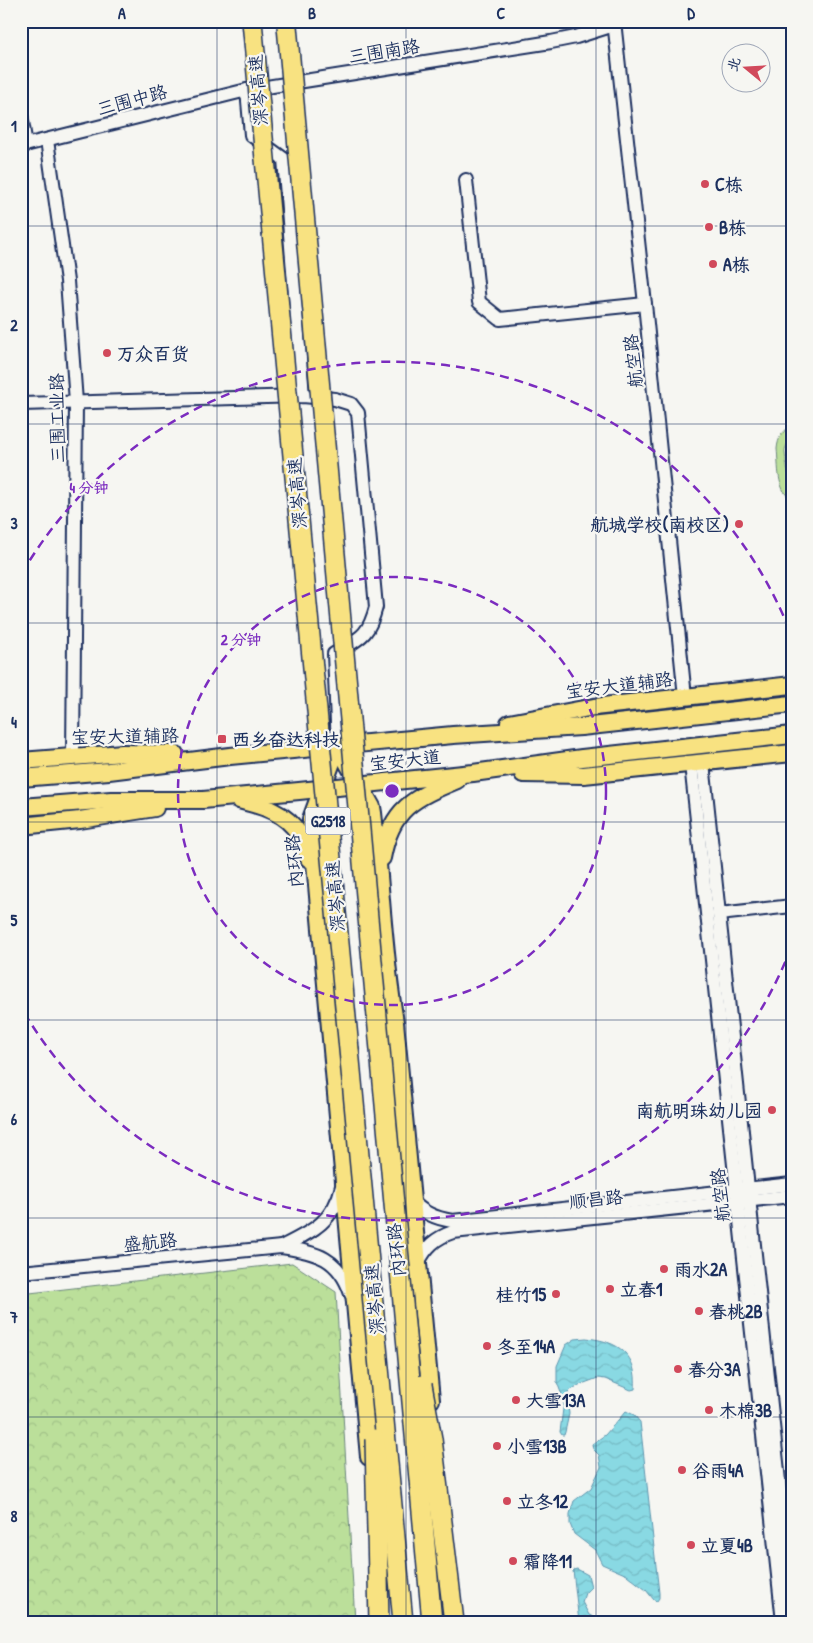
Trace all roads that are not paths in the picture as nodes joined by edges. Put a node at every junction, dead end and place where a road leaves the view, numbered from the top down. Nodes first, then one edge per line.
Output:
1 (252, 21) edge
2 (614, 23) edge
3 (287, 26) dead end
4 (247, 90) junction
5 (21, 115) edge
6 (47, 140) junction
7 (24, 146) edge
8 (466, 180) dead end
9 (645, 304) junction
10 (303, 396) junction
11 (76, 402) junction
12 (21, 404) edge
13 (792, 685) edge
14 (685, 697) junction
15 (792, 704) edge
16 (453, 735) junction
17 (792, 735) edge
18 (338, 746) junction
19 (792, 753) edge
20 (73, 756) junction
21 (230, 756) junction
22 (21, 761) edge
23 (697, 764) junction
24 (473, 773) junction
25 (21, 778) edge
26 (358, 785) junction
27 (322, 789) junction
28 (228, 798) junction
29 (203, 800) junction
30 (21, 807) edge
31 (21, 826) edge
32 (380, 877) junction
33 (316, 878) junction
34 (792, 906) edge
35 (719, 914) junction
36 (343, 1176) junction
37 (792, 1184) edge
38 (743, 1196) junction
39 (792, 1196) edge
40 (411, 1200) junction
41 (282, 1247) junction
42 (400, 1252) junction
43 (418, 1264) junction
44 (21, 1272) edge
45 (372, 1275) junction
46 (354, 1304) junction
47 (792, 1604) edge
48 (379, 1622) edge
49 (384, 1622) edge
50 (403, 1622) edge
51 (432, 1622) edge
52 (452, 1622) edge
53 (783, 1622) edge

1 - 45 highway, 深岑高速 / G2518, bridge
2 - 4 street, 三围南路
2 - 9 street, 航空路
3 - 42 highway, 深岑高速 / G2518, bridge
4 - 6 street, 三围中路
4 - 10 street
5 - 7 street
6 - 7 street, 三围中路
6 - 11 street, 三围工业路
8 - 9 street
9 - 14 street, 航空路
10 - 11 street
10 - 18 street
11 - 12 street
11 - 20 street, 三围工业路
13 - 14 main road, 宝安大道辅路
14 - 16 main road, 宝安大道辅路
15 - 16 main road, 宝安大道
16 - 18 main road, 宝安大道
17 - 24 main road, 宝安大道
18 - 21 main road, 宝安大道
18 - 26 main road, 内环路
18 - 27 main road, 内环路
19 - 23 main road
20 - 21 main road, 宝安大道辅路
20 - 22 main road, 宝安大道辅路
21 - 25 main road, 宝安大道
23 - 24 main road
23 - 35 street, 航空路
23 - 38 street, 航空路
24 - 26 main road, 宝安大道
24 - 32 main road
26 - 27 main road, 宝安大道
26 - 32 main road, 内环路
27 - 28 main road, 宝安大道
27 - 33 main road, 内环路
28 - 29 main road, 宝安大道
28 - 33 main road
29 - 30 main road, 宝安大道
29 - 31 main road
32 - 40 main road, 内环路
33 - 36 main road, 内环路
34 - 35 street
35 - 38 street, 航空路
36 - 41 street
36 - 46 main road, 内环路
37 - 38 street, 顺昌路
38 - 39 street, 顺昌路
38 - 40 street, 顺昌路
38 - 43 street, 顺昌路
38 - 47 street, 航空路
38 - 53 street, 航空路
40 - 43 main road, 内环路
41 - 44 street, 盛航路
41 - 46 street
42 - 51 highway, 深岑高速 / G2518, bridge
42 - 52 highway, bridge
43 - 52 main road, 内环路
45 - 48 highway, bridge
45 - 50 highway, 深岑高速 / G2518, bridge
46 - 49 main road, 内环路

